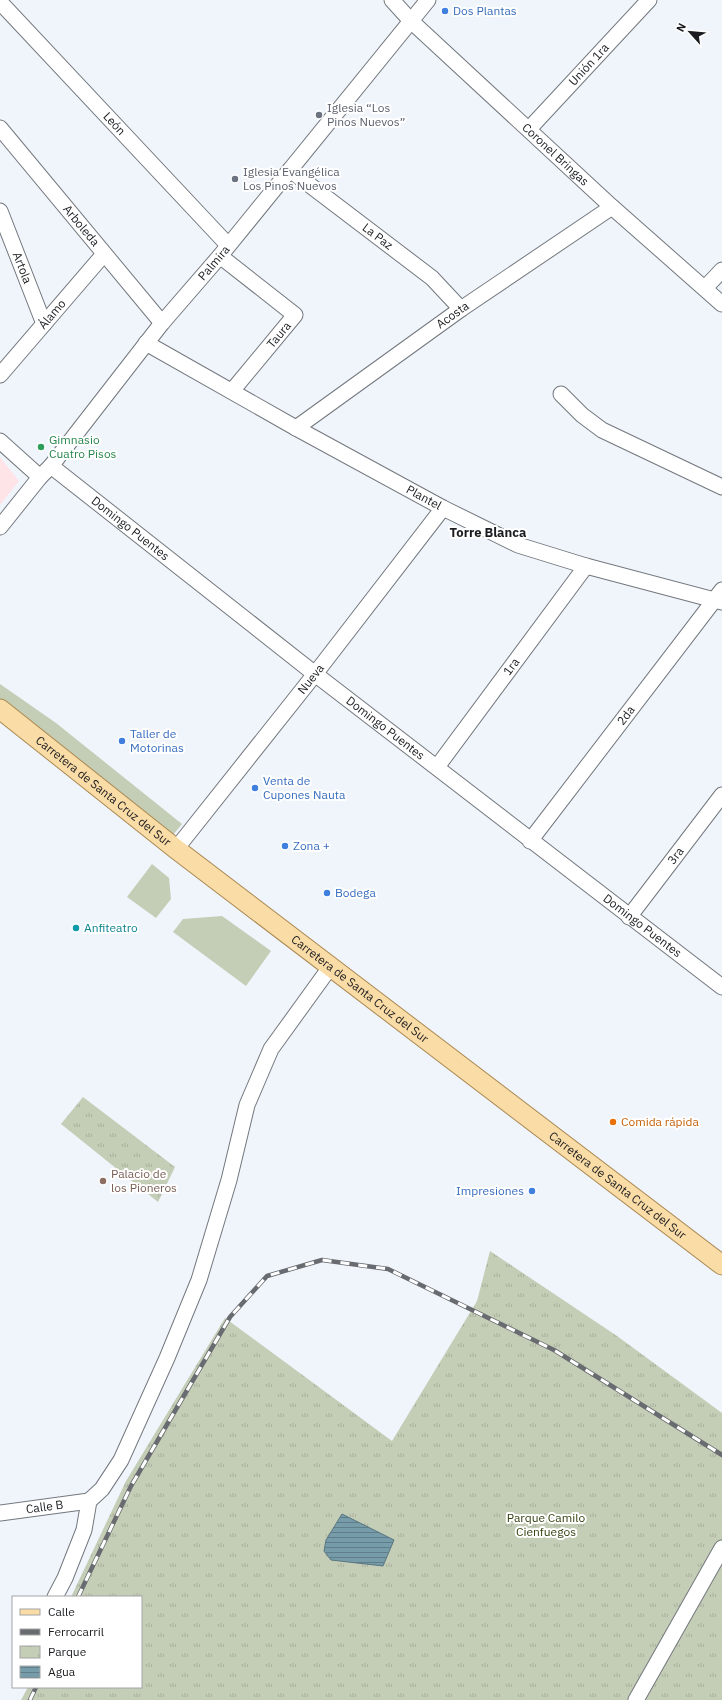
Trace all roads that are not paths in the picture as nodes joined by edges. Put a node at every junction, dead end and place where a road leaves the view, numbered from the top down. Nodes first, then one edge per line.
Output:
1 (392, 0) edge
2 (428, 0) edge
3 (649, 0) edge
4 (0, 2) edge
5 (411, 22) junction
6 (0, 128) edge
7 (529, 128) junction
8 (290, 170) junction
9 (612, 207) junction
10 (0, 211) edge
11 (224, 250) junction
12 (104, 254) junction
13 (722, 270) edge
14 (705, 288) junction
15 (722, 304) edge
16 (461, 309) junction
17 (162, 323) junction
18 (44, 324) junction
19 (146, 343) junction
20 (0, 375) edge
21 (232, 391) junction
22 (561, 394) dead end
23 (296, 428) junction
24 (0, 441) edge
25 (51, 466) junction
26 (40, 477) junction
27 (722, 487) edge
28 (443, 508) junction
29 (0, 527) edge
30 (586, 566) junction
31 (720, 597) edge
32 (315, 674) junction
33 (0, 709) edge
34 (437, 767) junction
35 (722, 795) edge
36 (530, 841) junction
37 (176, 849) junction
38 (629, 917) junction
39 (331, 966) junction
40 (722, 987) edge
41 (722, 1265) edge
42 (89, 1501) junction
43 (0, 1513) edge
44 (722, 1548) edge
45 (56, 1596) edge
46 (636, 1700) edge

1 - 5 street, Coronel Bringas
2 - 5 street, Palmira
3 - 7 street, Unión 1ra
4 - 11 street, León
5 - 7 street, Coronel Bringas
5 - 8 street, Palmira
6 - 12 street, Arboleda
7 - 9 street, Coronel Bringas
8 - 11 street, Palmira
8 - 16 street, La Paz
9 - 14 street, Coronel Bringas
9 - 16 street, Acosta
10 - 18 street, Artola
11 - 17 street, Palmira
11 - 21 street, Taura
12 - 17 street, Arboleda
12 - 18 street, Álamo
13 - 14 street
14 - 15 street, Coronel Bringas
16 - 23 street, Acosta
17 - 19 street, Palmira
18 - 20 street, Álamo
19 - 21 street, Plantel
19 - 25 street, Palmira
21 - 23 street, Plantel
22 - 27 street
23 - 28 street, Plantel
24 - 26 street
25 - 26 street, Palmira
25 - 32 street, Domingo Puentes
26 - 29 street, Palmira
28 - 30 street, Plantel
28 - 32 street, Nueva
30 - 31 street, Plantel
30 - 34 street, 1ra
31 - 36 street, 2da
32 - 34 street, Domingo Puentes
32 - 37 street, Nueva
33 - 37 main road, Carretera de Santa Cruz del Sur
34 - 36 street, Domingo Puentes
35 - 38 street, 3ra
36 - 38 street, Domingo Puentes
37 - 39 main road, Carretera de Santa Cruz del Sur
38 - 40 street, Domingo Puentes
39 - 41 main road, Carretera de Santa Cruz del Sur
39 - 42 street
42 - 43 street, Calle B
42 - 45 street
44 - 46 street

